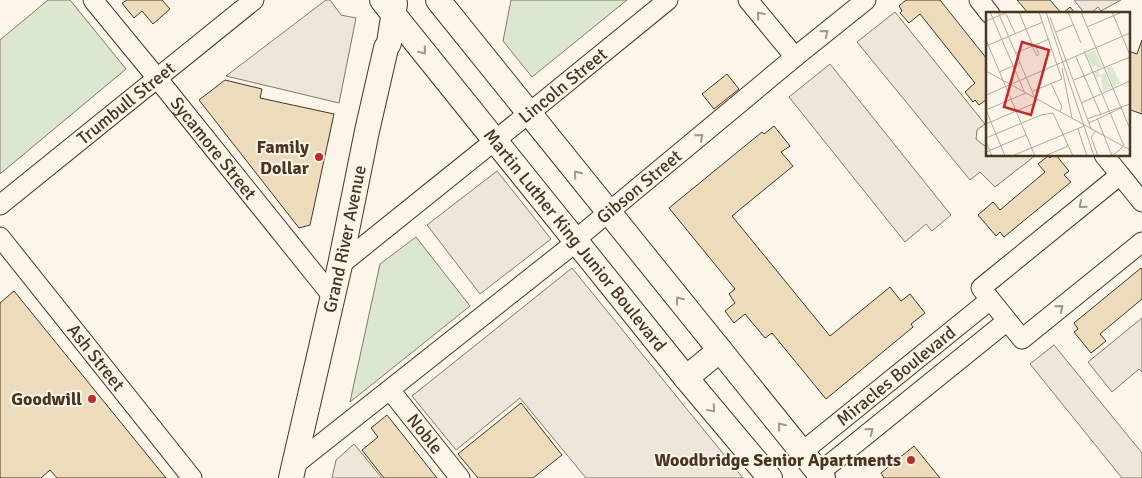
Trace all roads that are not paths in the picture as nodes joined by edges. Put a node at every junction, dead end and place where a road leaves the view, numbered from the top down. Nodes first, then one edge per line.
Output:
1 (93, 0) edge
2 (254, 0) edge
3 (438, 0) edge
4 (668, 0) edge
5 (748, 0) edge
6 (866, 0) edge
7 (979, 0) edge
8 (390, 4) edge
9 (988, 12) edge
10 (795, 57) junction
11 (157, 78) junction
12 (529, 113) junction
13 (495, 140) junction
14 (1105, 156) edge
15 (1120, 175) junction
16 (1139, 192) edge
17 (0, 205) edge
18 (609, 213) junction
19 (0, 237) edge
20 (575, 240) junction
21 (1142, 242) edge
22 (340, 265) junction
23 (985, 294) junction
24 (333, 297) junction
25 (1007, 321) junction
26 (720, 350) junction
27 (686, 378) junction
28 (390, 390) junction
29 (802, 452) junction
30 (292, 472) edge
31 (821, 475) edge
32 (192, 478) edge
33 (460, 478) edge
34 (770, 478) edge

1 - 11 street, Sycamore Street
2 - 11 street, Trumbull Street
3 - 12 main road
4 - 12 street, Lincoln Street
10 -> 5 street
10 -> 6 street, Gibson Street
7 - 9 street
8 -> 13 main road, Martin Luther King Junior Boulevard
8 - 22 main road, Grand River Avenue
18 -> 10 street, Gibson Street
11 - 17 street, Trumbull Street
11 - 24 street, Sycamore Street
12 - 13 street, Lincoln Street
18 -> 12 main road
13 - 20 main road, Martin Luther King Junior Boulevard
13 - 22 street, Lincoln Street
14 - 15 street
15 - 16 street
15 -> 23 street, Miracles Boulevard
18 - 20 street, Gibson Street
26 -> 18 main road
19 - 32 street, Ash Street
20 - 27 main road, Martin Luther King Junior Boulevard
20 - 28 street, Gibson Street
25 -> 21 street
22 - 24 main road, Grand River Avenue
23 - 25 street
23 - 29 street, Miracles Boulevard
24 - 30 main road, Grand River Avenue
31 -> 25 street, Miracles Boulevard
26 - 27 main road
29 -> 26 main road
27 -> 34 main road, Martin Luther King Junior Boulevard
28 - 30 street, Gibson Street
28 - 33 street, Noble
29 - 31 main road

